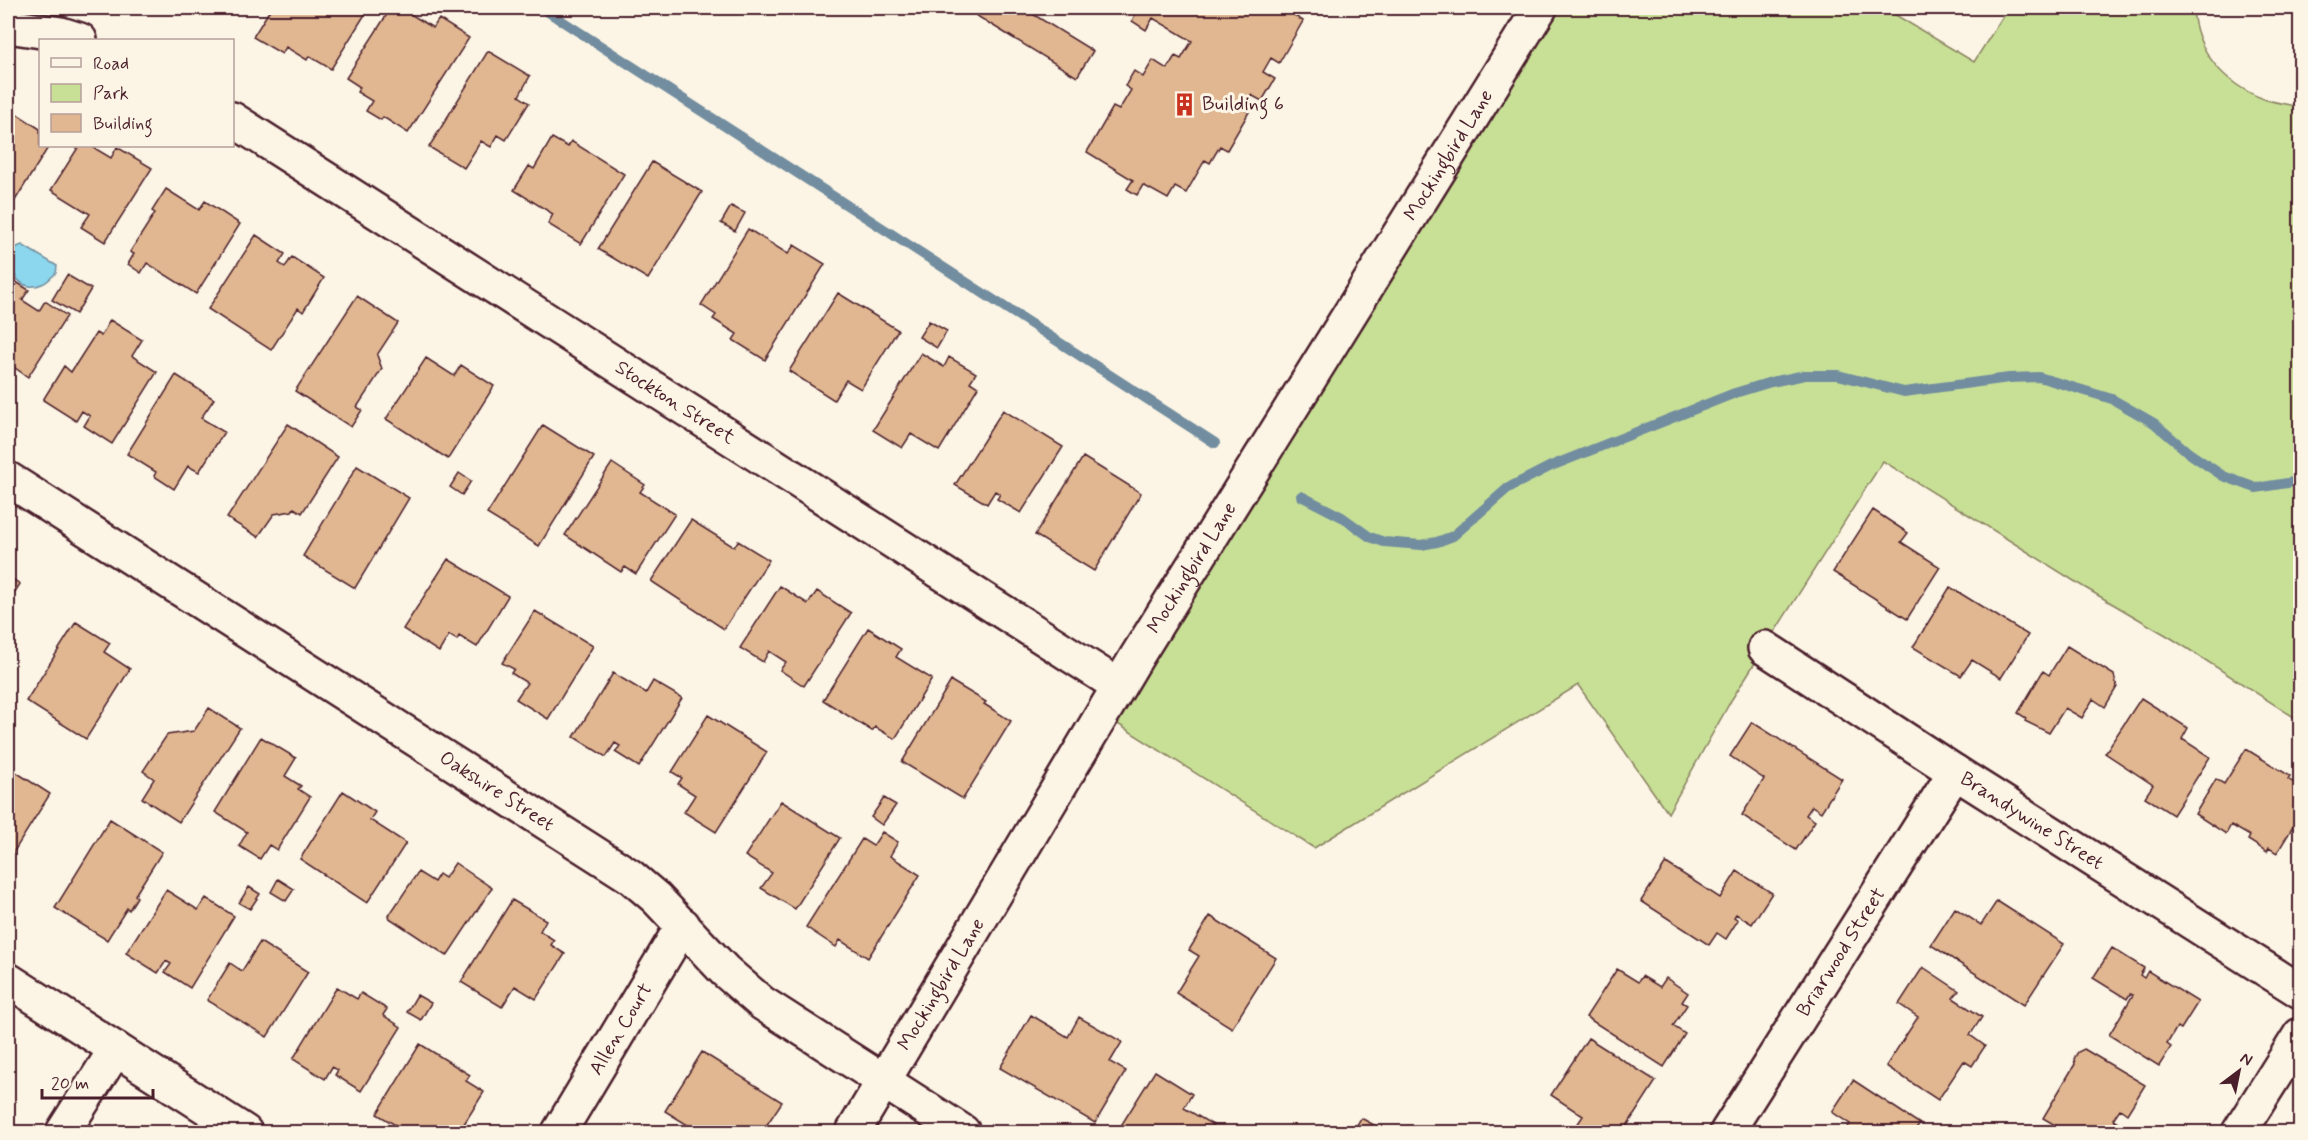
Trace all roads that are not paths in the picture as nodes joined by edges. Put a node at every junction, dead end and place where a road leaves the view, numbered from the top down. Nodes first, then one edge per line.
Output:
1 (1540, 8) edge
2 (8, 26) edge
3 (77, 39) edge
4 (234, 120) edge
5 (8, 479) edge
6 (1765, 648) dead end
7 (1119, 686) junction
8 (1955, 772) junction
9 (683, 925) junction
10 (8, 980) edge
11 (2301, 991) edge
12 (2301, 1035) edge
13 (116, 1049) junction
14 (884, 1082) junction
15 (63, 1132) edge
16 (245, 1132) edge
17 (559, 1132) edge
18 (853, 1132) edge
19 (963, 1132) edge
20 (1728, 1132) edge
21 (2239, 1132) edge

1 - 7 street, Mockingbird Lane
2 - 3 street
4 - 7 street, Stockton Street
5 - 9 street, Oakshire Street
6 - 8 street, Brandywine Street
7 - 14 street, Mockingbird Lane
8 - 11 street, Brandywine Street
8 - 20 street, Briarwood Street
9 - 14 street, Oakshire Street
9 - 17 street, Allen Court
10 - 13 street
12 - 21 street
13 - 15 street
13 - 16 street
14 - 18 street, Mockingbird Lane
14 - 19 street, Oakshire Street

